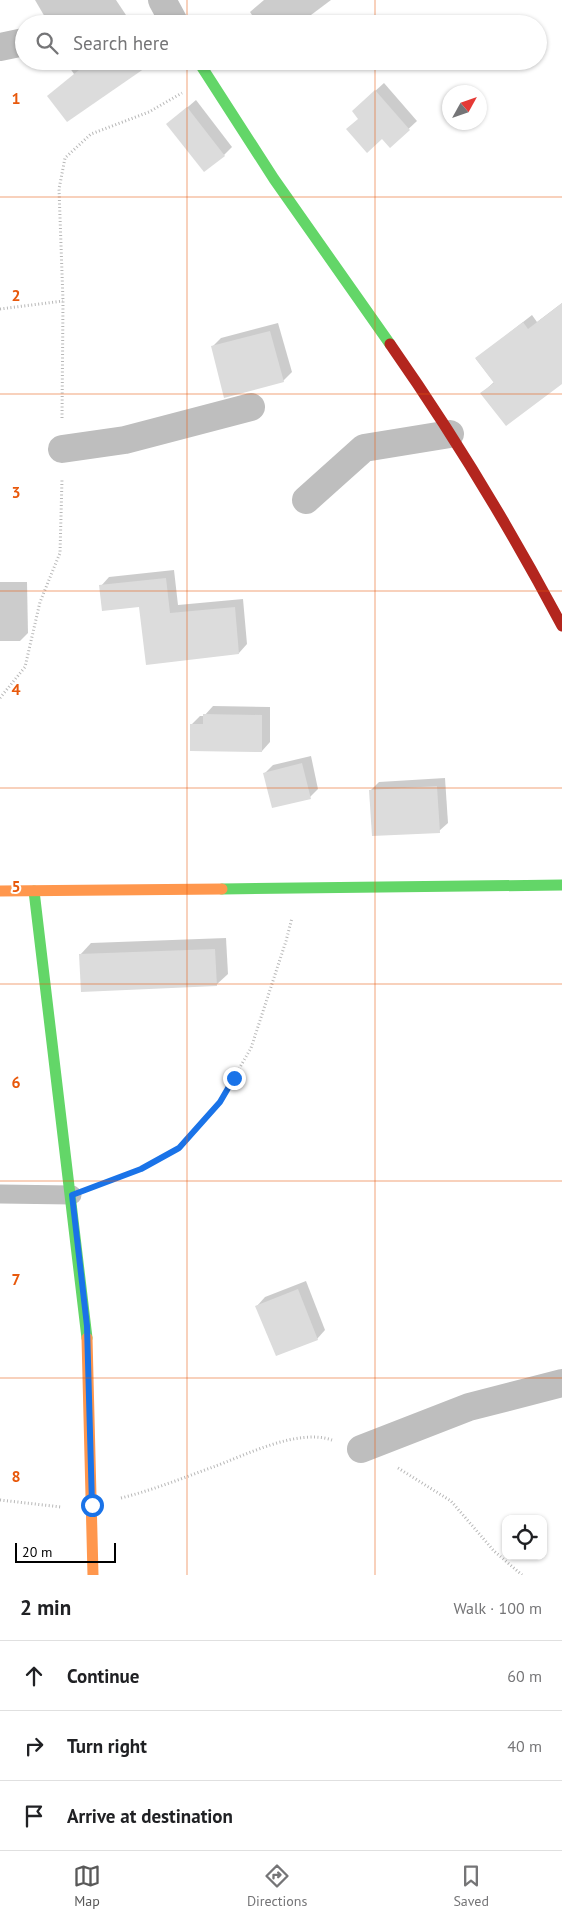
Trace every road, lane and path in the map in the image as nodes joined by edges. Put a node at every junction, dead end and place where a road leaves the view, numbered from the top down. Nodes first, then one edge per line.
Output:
1 (162, 0) edge
2 (170, 15) edge
3 (15, 44) edge
4 (0, 47) edge
5 (204, 70) edge
6 (209, 79) junction
7 (63, 301) junction
8 (0, 309) edge
9 (251, 407) dead end
10 (450, 434) junction
11 (62, 449) junction
12 (306, 500) dead end
13 (562, 626) edge
14 (0, 698) edge
15 (562, 885) edge
16 (298, 888) junction
17 (0, 891) edge
18 (34, 891) junction
19 (0, 1194) edge
20 (72, 1195) junction
21 (562, 1383) edge
22 (361, 1449) junction
23 (0, 1500) edge
24 (92, 1507) junction
25 (93, 1575) edge
26 (522, 1575) edge

1 - 2 street
3 - 4 street
5 - 6 street
6 - 7 path
6 - 10 street
7 - 8 path
7 - 11 path
9 - 11 street
10 - 12 street
10 - 13 street
11 - 14 path
15 - 16 street
16 - 18 street
16 - 20 path
17 - 18 street
18 - 20 street
19 - 20 lane
20 - 24 street
21 - 22 street
22 - 24 path
22 - 26 path
23 - 24 path
24 - 25 street

